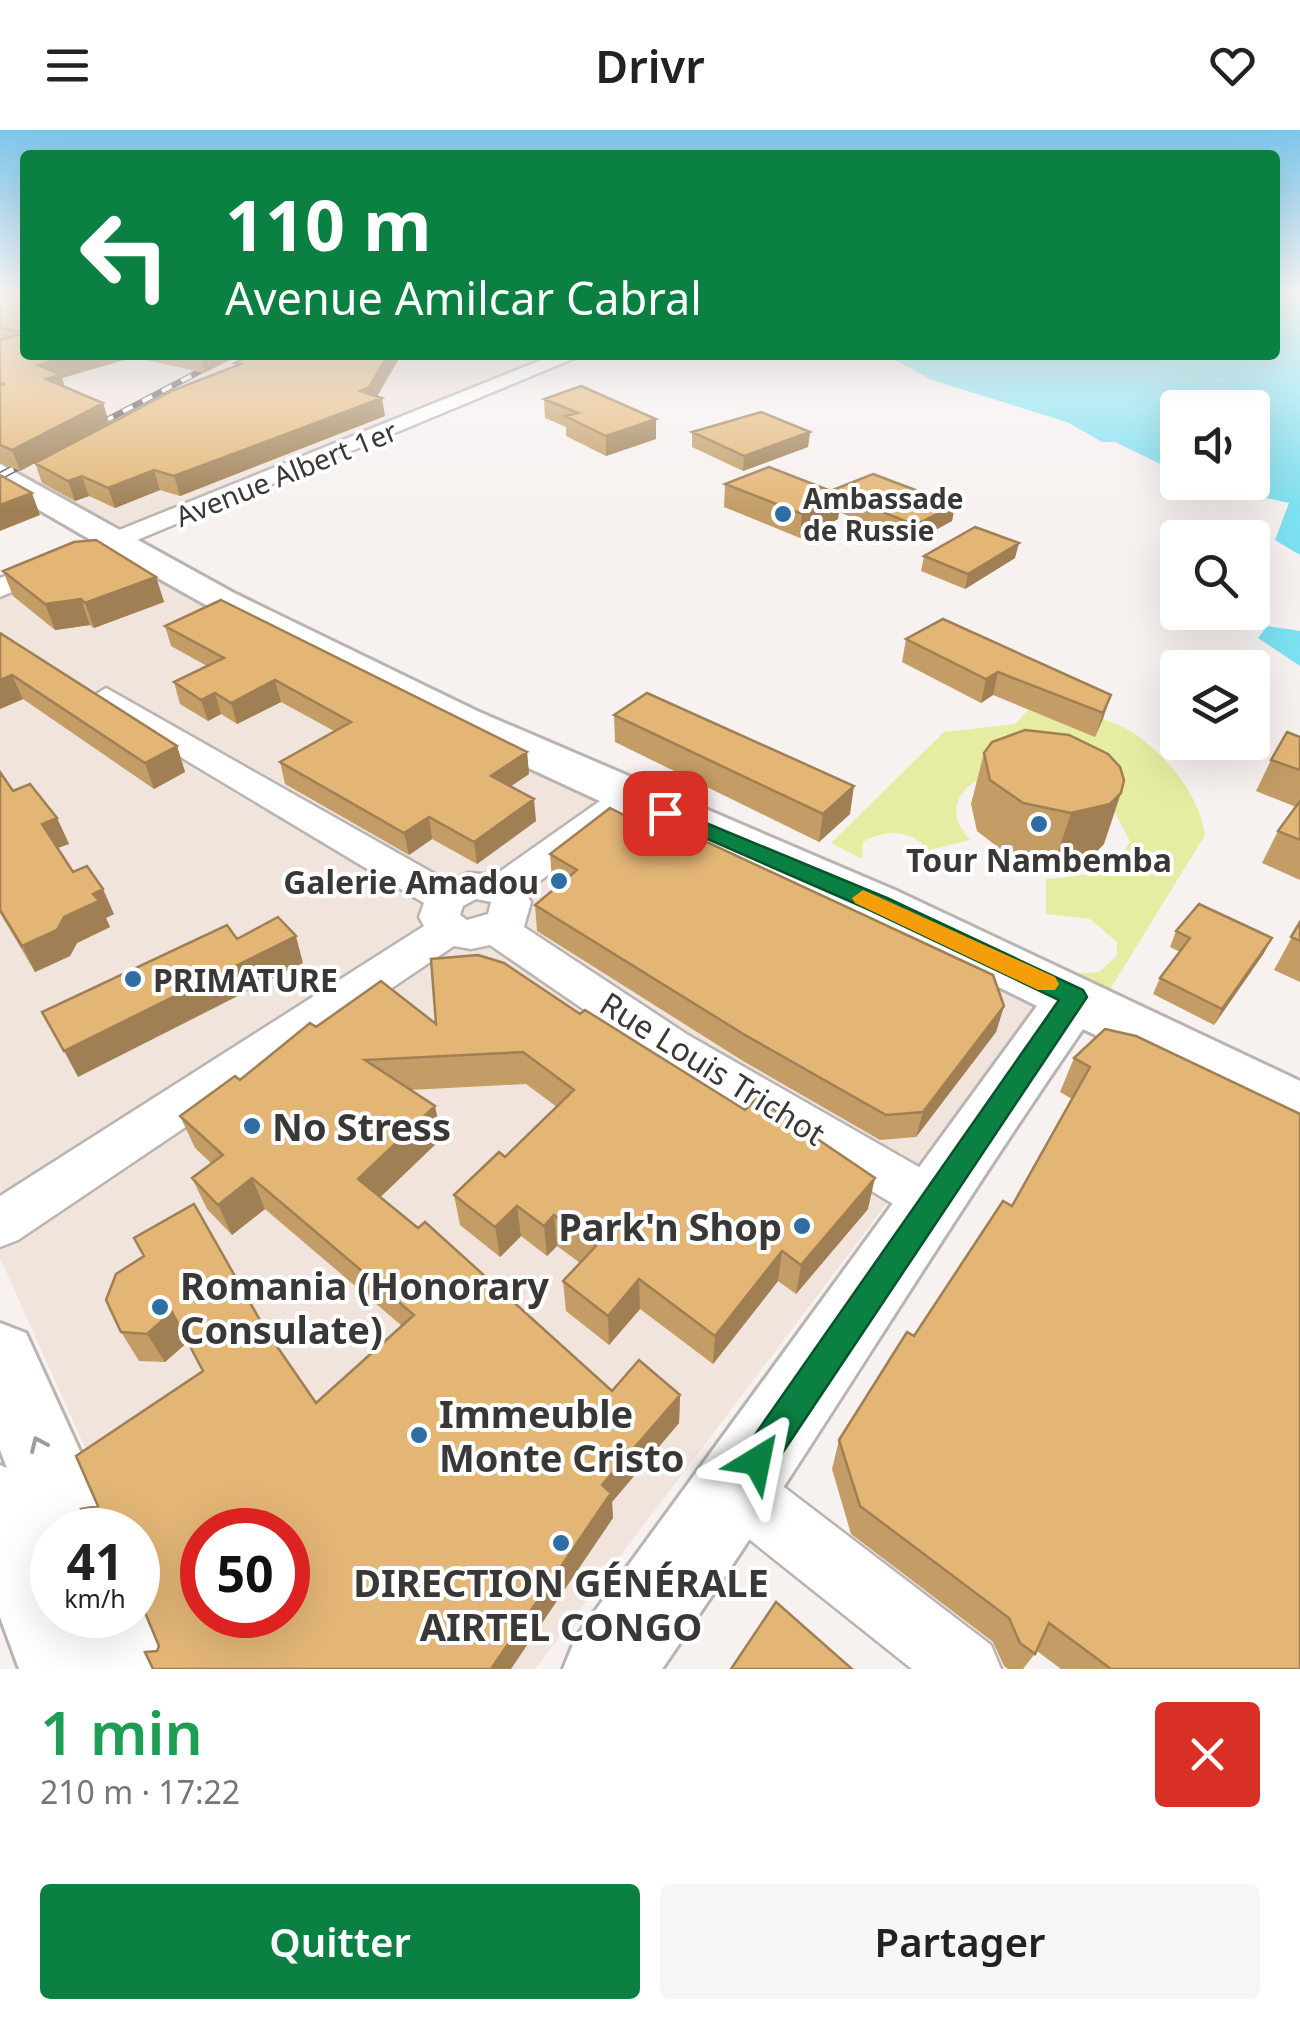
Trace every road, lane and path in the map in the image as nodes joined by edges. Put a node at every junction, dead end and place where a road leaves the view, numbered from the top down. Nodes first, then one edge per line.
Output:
1 (543, 367) edge
2 (22, 474) edge
3 (117, 542) junction
4 (0, 588) edge
5 (106, 698) edge
6 (630, 797) junction
7 (473, 912) junction
8 (1074, 997) junction
9 (1300, 1108) edge
10 (934, 1202) junction
11 (0, 1224) edge
12 (0, 1359) edge
13 (737, 1490) junction
14 (0, 1506) edge
15 (64, 1508) edge
16 (118, 1638) edge
17 (64, 1669) edge
18 (131, 1669) edge
19 (608, 1669) edge
20 (968, 1669) edge

1 - 3 street, Avenue Albert 1er
2 - 3 main road
3 - 4 street, Avenue Albert 1er
3 - 6 main road
5 - 7 street, Rue Louis Trichot
6 - 7 street
6 - 8 main road
7 - 10 street, Rue Louis Trichot
7 - 11 street
8 - 9 main road
8 - 10 main road
10 - 13 main road
15 -> 12 main road
13 - 19 main road
13 - 20 street
14 - 17 main road
16 - 18 main road

